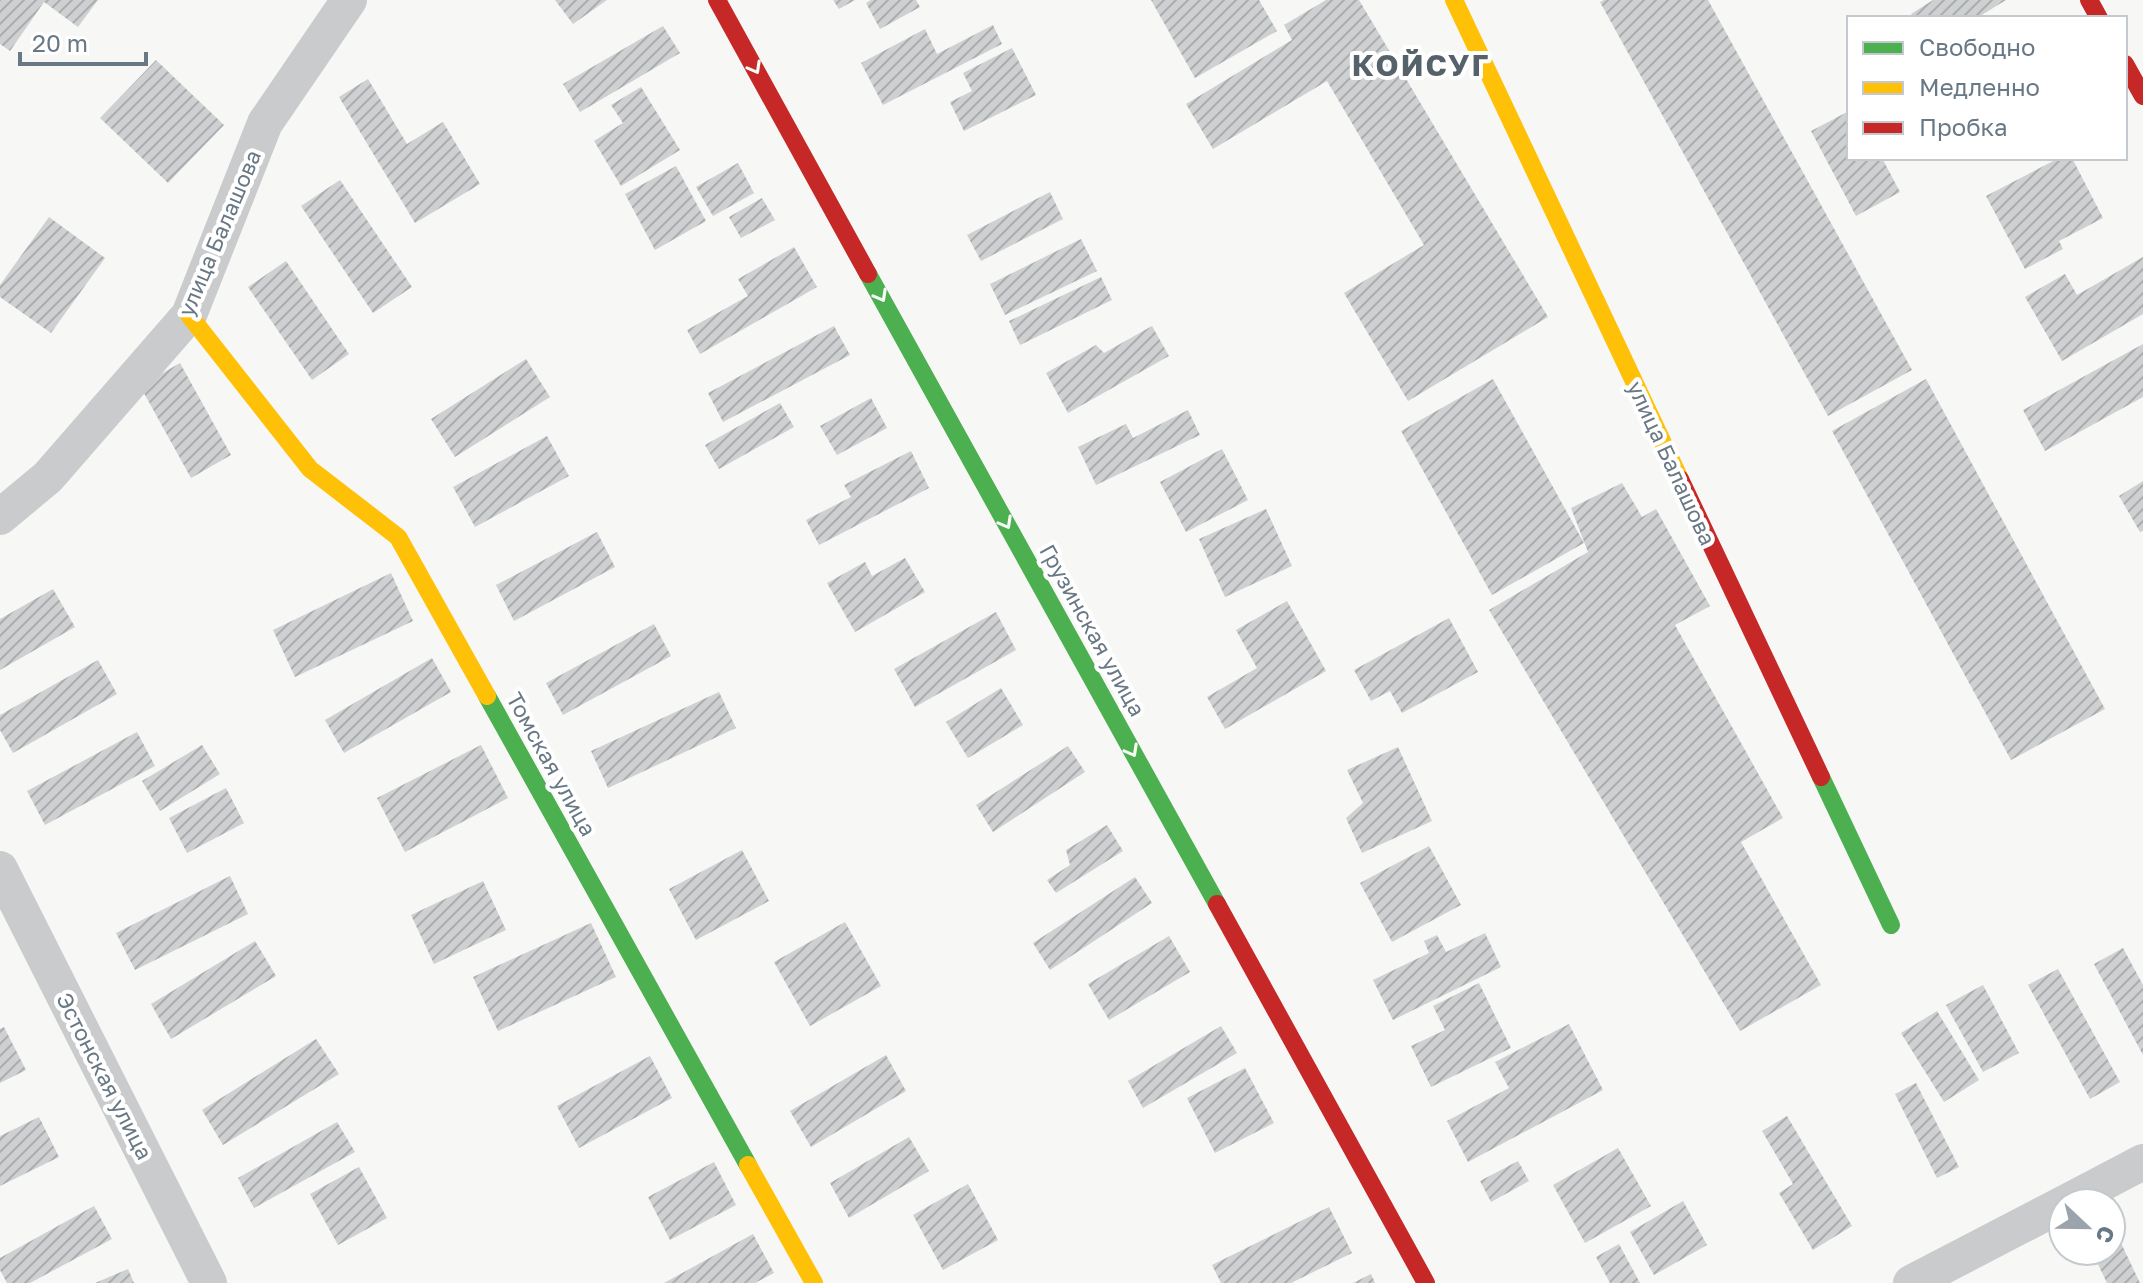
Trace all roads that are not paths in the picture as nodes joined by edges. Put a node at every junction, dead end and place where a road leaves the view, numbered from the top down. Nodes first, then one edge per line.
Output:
1 (349, 0) edge
2 (717, 0) edge
3 (1454, 0) edge
4 (2127, 68) edge
5 (2143, 96) edge
6 (189, 315) junction
7 (0, 517) edge
8 (0, 869) edge
9 (1891, 925) dead end
10 (2143, 1162) edge
11 (2096, 1187) edge
12 (2047, 1213) edge
13 (209, 1283) edge
14 (814, 1283) edge
15 (1426, 1283) edge
16 (1911, 1283) edge

1 - 6 street, улица Балашова
2 -> 15 street, Грузинская улица
3 - 9 street, улица Балашова
4 - 5 street
6 - 7 street, улица Балашова
6 - 14 street, Томская улица
8 - 13 street, Эстонская улица
10 - 11 street
12 - 16 street

